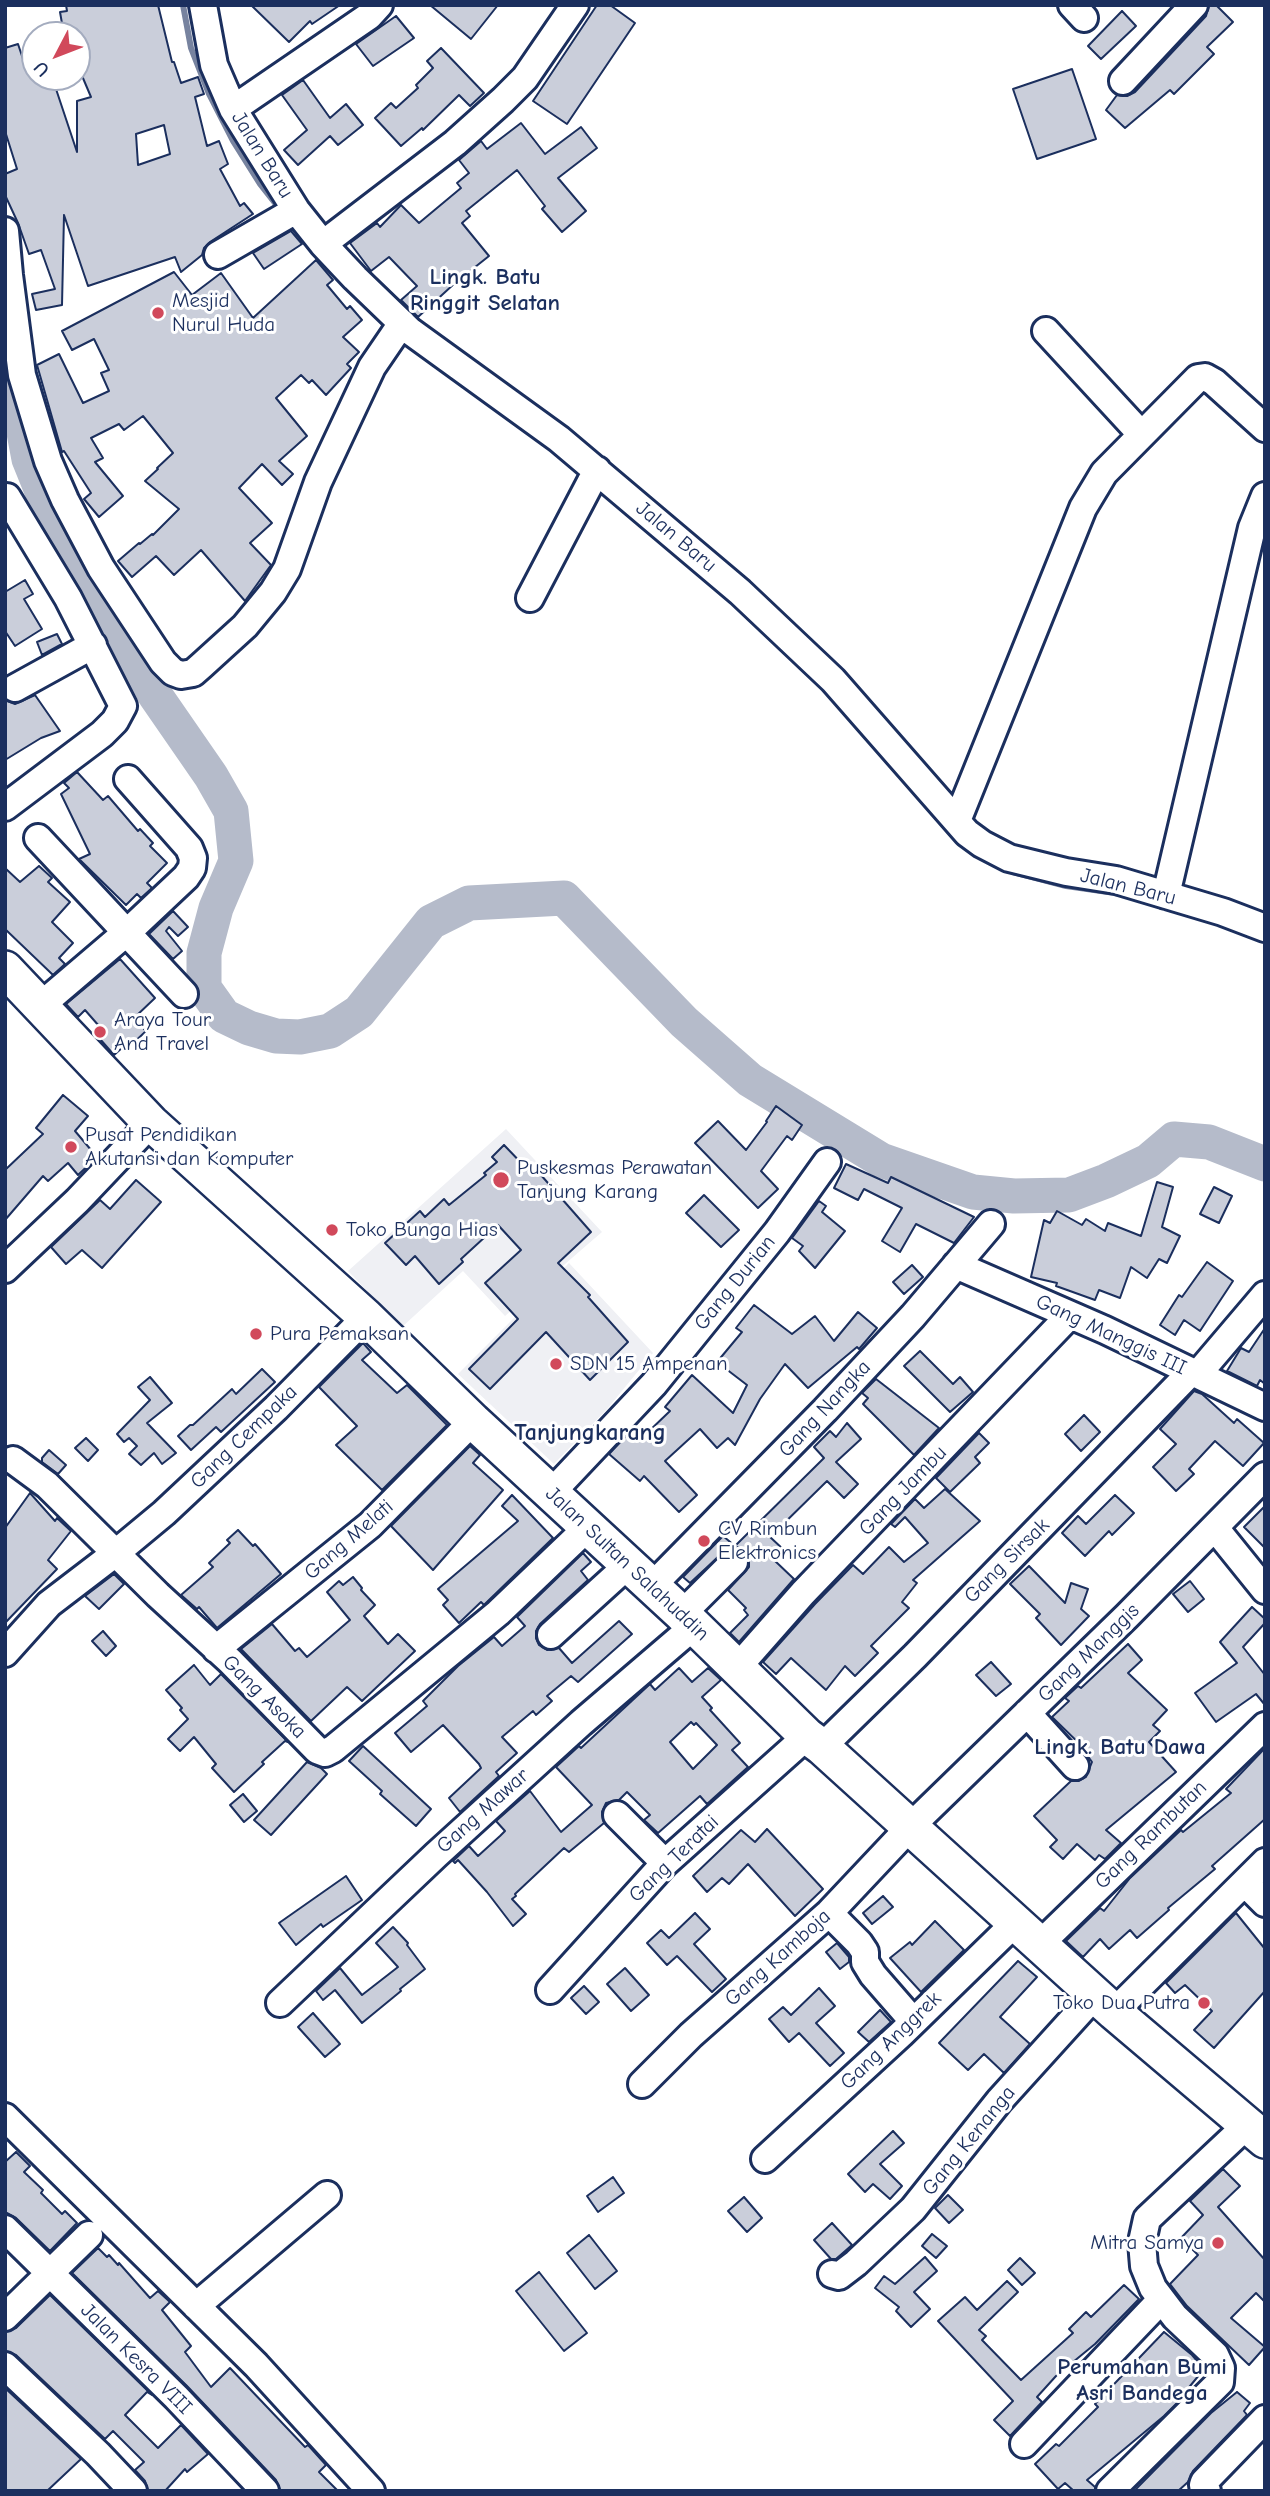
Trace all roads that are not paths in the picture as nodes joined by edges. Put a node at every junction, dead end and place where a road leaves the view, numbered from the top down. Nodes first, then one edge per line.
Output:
1 (203, 5) edge
2 (379, 5) edge
3 (575, 5) edge
4 (1194, 5) edge
5 (1124, 80) dead end
6 (233, 109) junction
7 (290, 214) junction
8 (5, 231) edge
9 (323, 244) junction
10 (218, 255) dead end
11 (398, 328) junction
12 (1046, 331) dead end
13 (1265, 428) edge
14 (1141, 433) junction
15 (592, 479) junction
16 (1265, 496) edge
17 (7, 497) dead end
18 (530, 598) dead end
19 (93, 645) junction
20 (15, 688) dead end
21 (128, 779) dead end
22 (5, 807) edge
23 (957, 821) junction
24 (38, 838) dead end
25 (1166, 895) junction
26 (1265, 928) edge
27 (126, 933) junction
28 (5, 969) edge
29 (184, 994) dead end
30 (39, 1007) junction
31 (151, 1123) junction
32 (827, 1162) dead end
33 (991, 1224) dead end
34 (956, 1265) junction
35 (5, 1269) edge
36 (1265, 1295) edge
37 (1070, 1315) junction
38 (366, 1317) junction
39 (1194, 1373) junction
40 (1265, 1407) edge
41 (473, 1421) junction
42 (13, 1460) dead end
43 (1265, 1476) edge
44 (552, 1492) junction
45 (587, 1528) junction
46 (1215, 1528) junction
47 (117, 1552) junction
48 (734, 1562) dead end
49 (640, 1576) junction
50 (1265, 1590) edge
51 (687, 1620) junction
52 (551, 1635) dead end
53 (216, 1649) junction
54 (5, 1653) edge
55 (737, 1668) junction
56 (1027, 1713) junction
57 (1265, 1726) edge
58 (814, 1742) junction
59 (1075, 1766) dead end
60 (617, 1815) dead end
61 (910, 1827) junction
62 (1265, 1862) edge
63 (665, 1863) junction
64 (1245, 1883) junction
65 (1265, 1903) edge
66 (829, 1913) junction
67 (1027, 1934) junction
68 (551, 1990) dead end
69 (280, 2003) dead end
70 (1105, 2003) junction
71 (913, 2021) junction
72 (642, 2084) dead end
73 (5, 2117) edge
74 (1256, 2132) edge
75 (765, 2159) dead end
76 (327, 2195) dead end
77 (5, 2228) edge
78 (89, 2235) dead end
79 (50, 2272) junction
80 (832, 2274) dead end
81 (1161, 2301) junction
82 (195, 2306) junction
83 (5, 2317) edge
84 (5, 2366) edge
85 (1265, 2419) edge
86 (1024, 2444) dead end
87 (133, 2491) edge
88 (265, 2491) edge
89 (372, 2491) edge
90 (1110, 2491) edge
91 (1207, 2491) edge

1 - 6 street, Jalan Baru
2 - 6 street
3 - 9 street
4 - 5 street
6 - 7 street, Jalan Baru
7 - 9 street, Jalan Baru
7 - 10 street
8 - 11 street
9 - 11 street, Jalan Baru
11 - 15 street, Jalan Baru
12 - 14 street
13 - 14 street
14 - 23 street
15 - 18 street
15 - 23 street, Jalan Baru
16 - 25 street
17 - 19 street
19 - 20 street
19 - 22 street
21 - 27 street
23 - 25 street, Jalan Baru
24 - 27 street
25 - 26 street, Jalan Baru
27 - 29 street
27 - 30 street
28 - 30 main road, Jalan Sultan Salahuddin
30 - 31 main road, Jalan Sultan Salahuddin
31 - 35 street
31 - 38 main road, Jalan Sultan Salahuddin
32 - 44 street, Gang Durian
33 - 34 street, Gang Nangka
34 - 37 street, Gang Manggis III
34 - 49 street, Gang Nangka
36 - 39 street, Gang Sirsak
37 - 39 street, Gang Manggis III
37 - 55 street, Gang Jambu
38 - 41 main road, Jalan Sultan Salahuddin
38 - 47 street, Gang Cempaka
39 - 40 street, Gang Manggis III
39 - 58 street, Gang Sirsak
41 - 44 main road, Jalan Sultan Salahuddin
41 - 53 street, Gang Melati
42 - 47 street, Gang Asoka
43 - 46 street, Gang Manggis
44 - 45 main road, Jalan Sultan Salahuddin
45 - 49 main road, Jalan Sultan Salahuddin
45 - 53 street, Gang Asoka
46 - 50 street
46 - 56 street, Gang Manggis
47 - 53 street, Gang Asoka
47 - 54 street, Gang Cempaka
48 - 51 street, Gang Mawar
49 - 51 main road, Jalan Sultan Salahuddin
49 - 52 street, Gang Nangka
51 - 55 main road, Jalan Sultan Salahuddin
51 - 69 street, Gang Mawar
55 - 58 main road, Jalan Sultan Salahuddin
56 - 59 street
56 - 61 street, Gang Manggis
57 - 67 street, Gang Rambutan
58 - 61 main road, Jalan Sultan Salahuddin
58 - 63 street, Gang Teratai
60 - 63 street
61 - 66 street, Gang Kamboja
61 - 67 main road, Jalan Sultan Salahuddin
62 - 64 street, Gang Kenanga
63 - 68 street, Gang Teratai
64 - 65 street
64 - 70 street, Gang Kenanga
66 - 71 street
66 - 72 street, Gang Kamboja
67 - 70 main road, Jalan Sultan Salahuddin
67 - 71 street, Gang Anggrek
70 - 74 main road, Jalan Sultan Salahuddin
70 - 80 street, Gang Kenanga
71 - 75 street, Gang Anggrek
73 - 82 street
74 - 81 street
76 - 82 street
77 - 79 street, Jalan Kesra VIII
78 - 79 street
79 - 83 street
79 - 88 street, Jalan Kesra VIII
81 - 86 street
81 - 90 street
82 - 89 street
84 - 87 street
85 - 91 street

